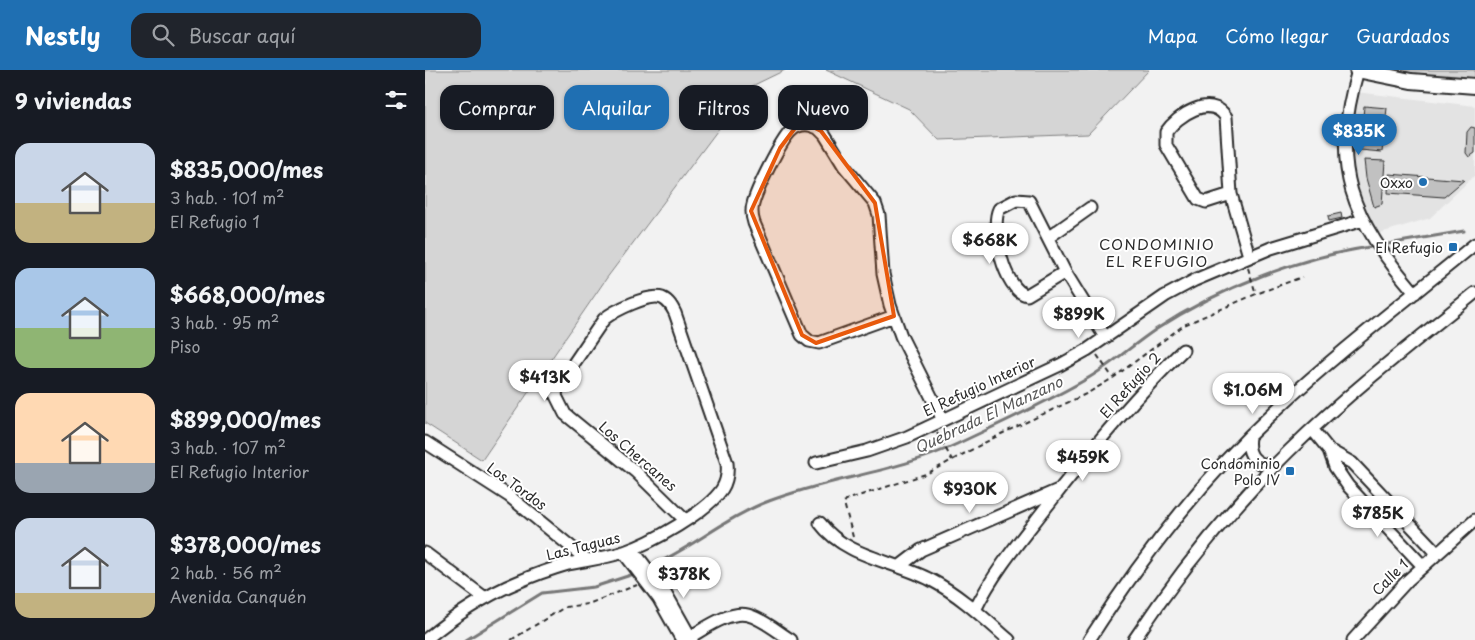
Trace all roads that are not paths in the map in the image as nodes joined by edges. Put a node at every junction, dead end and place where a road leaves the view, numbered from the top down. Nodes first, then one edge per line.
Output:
1 (1357, 70) edge
2 (1475, 86) edge
3 (1231, 194) junction
4 (1091, 208) dead end
5 (1363, 220) junction
6 (1049, 237) junction
7 (1475, 244) edge
8 (1249, 256) junction
9 (1065, 272) junction
10 (1475, 292) edge
11 (1415, 293) junction
12 (663, 298) joint
13 (893, 316) junction
14 (1105, 337) junction
15 (1183, 350) dead end
16 (943, 420) junction
17 (1312, 430) junction
18 (1249, 437) junction
19 (425, 442) edge
20 (1329, 450) junction
21 (816, 463) dead end
22 (1276, 464) junction
23 (1060, 490) junction
24 (685, 520) junction
25 (1475, 520) edge
26 (820, 523) dead end
27 (627, 551) junction
28 (1437, 552) junction
29 (425, 553) edge
30 (587, 560) junction
31 (899, 566) junction
32 (1423, 566) junction
33 (485, 598) junction
34 (975, 610) junction
35 (687, 639) edge
36 (425, 640) edge
37 (791, 640) edge
38 (1009, 640) edge
39 (1089, 640) edge
40 (1134, 640) edge
41 (1353, 640) edge

1 - 2 main road
1 - 5 street
3 - 3 street
3 - 8 street
4 - 6 street
5 - 8 street, El Refugio Interior
5 - 11 street
6 - 9 street
6 - 9 street
7 - 11 street
8 - 14 street, El Refugio Interior
9 - 14 street
10 - 17 street
11 - 18 street
12 - 24 street, Las Taguas
12 - 24 street, Los Chercanes
13 - 13 street
13 - 16 street
14 - 16 street, El Refugio Interior
15 - 23 street, El Refugio 2
16 - 21 street, El Refugio Interior
17 - 20 street
17 - 22 street
18 - 22 street
18 - 39 street
19 - 30 street, Los Tordos
20 - 28 street
20 - 32 street
22 - 40 street
23 - 31 street
23 - 34 street, El Refugio 2
24 - 27 street, Las Taguas
25 - 28 street, Calle 1
26 - 31 street
27 - 30 street, Las Taguas
27 - 35 street
28 - 32 street, Calle 1
29 - 33 street
30 - 33 street, Las Taguas
31 - 34 street
32 - 41 street, Calle 1
33 - 36 street, Las Taguas
34 - 38 street
35 - 37 street

